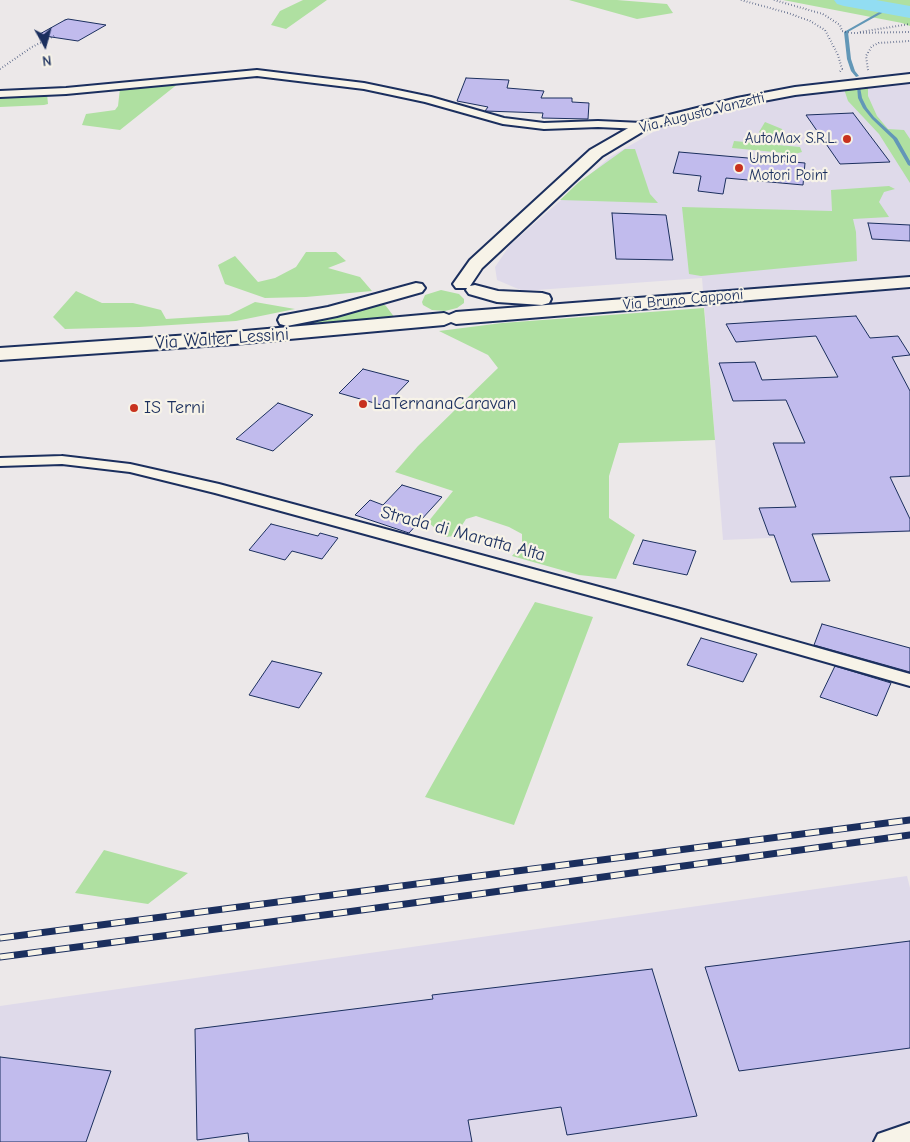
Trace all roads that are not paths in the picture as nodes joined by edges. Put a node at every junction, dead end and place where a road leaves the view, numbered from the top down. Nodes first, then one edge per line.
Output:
1 (910, 78) edge
2 (0, 94) edge
3 (642, 126) junction
4 (910, 270) edge
5 (910, 282) edge
6 (446, 285) junction
7 (450, 319) junction
8 (0, 341) edge
9 (0, 354) edge
10 (0, 462) edge
11 (910, 680) edge
12 (910, 1134) edge
13 (886, 1142) edge

1 - 3 main road, Via Augusto Vanzetti
2 - 3 street
3 - 6 main road, Via Augusto Vanzetti
4 - 6 main road, Via Bruno Capponi
5 - 7 main road, Via Bruno Capponi
6 - 7 main road
6 - 7 main road, Via Augusto Vanzetti
6 - 8 main road, Via Walter Lessini
7 - 9 main road, Via Walter Lessini
10 - 11 street, Strada di Maratta Alta
12 - 13 street

